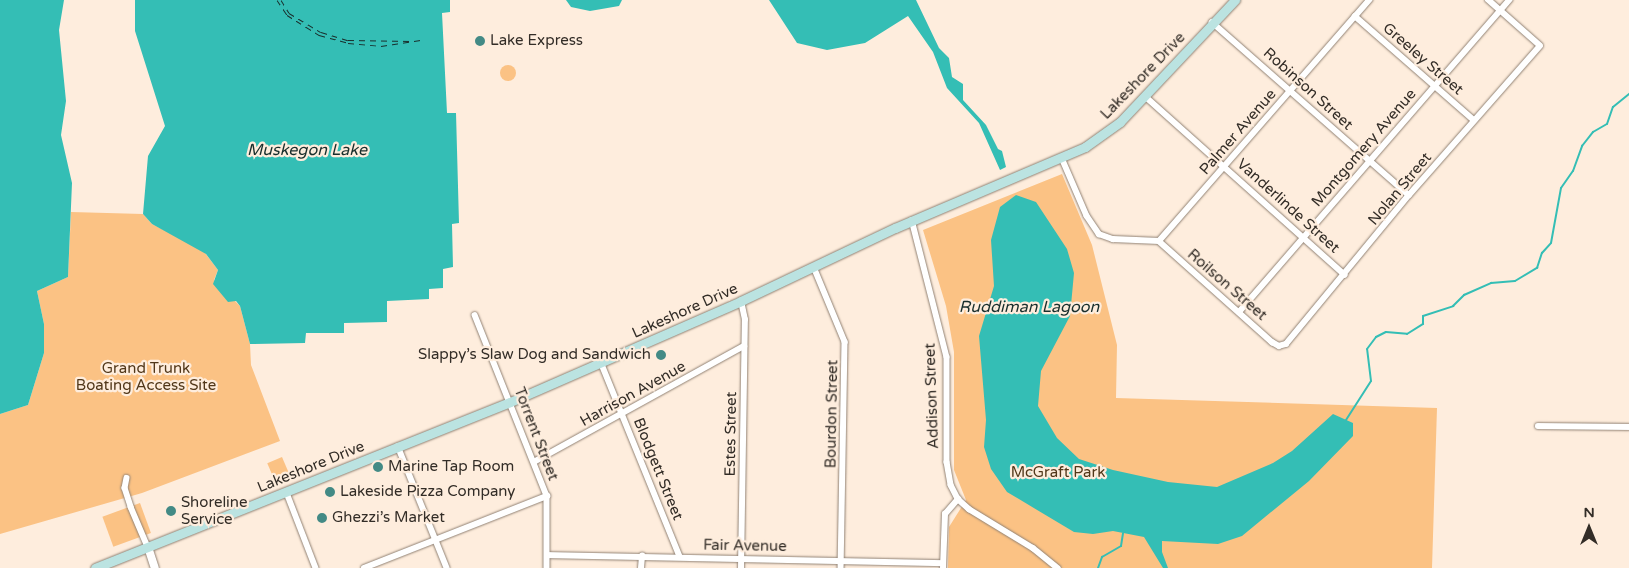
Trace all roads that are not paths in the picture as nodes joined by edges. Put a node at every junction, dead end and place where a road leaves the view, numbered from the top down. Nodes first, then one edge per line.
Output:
1 (1235, 0) edge
2 (1369, 0) edge
3 (1488, 0) edge
4 (1510, 0) edge
5 (1500, 11) junction
6 (1355, 16) junction
7 (1212, 22) junction
8 (1435, 86) junction
9 (1290, 90) junction
10 (1145, 96) junction
11 (1474, 120) junction
12 (1062, 158) junction
13 (1370, 161) junction
14 (1225, 165) junction
15 (1409, 195) junction
16 (912, 220) junction
17 (1304, 236) junction
18 (1159, 241) junction
19 (814, 267) junction
20 (1345, 275) junction
21 (741, 302) junction
22 (1238, 312) junction
23 (475, 315) dead end
24 (744, 346) junction
25 (1279, 346) joint
26 (602, 362) junction
27 (510, 402) junction
28 (622, 413) junction
29 (1538, 426) dead end
30 (1629, 427) edge
31 (398, 446) junction
32 (534, 462) junction
33 (127, 478) dead end
34 (287, 493) junction
35 (547, 496) junction
36 (958, 499) junction
37 (436, 540) junction
38 (148, 547) junction
39 (547, 555) junction
40 (642, 556) junction
41 (680, 557) junction
42 (741, 559) junction
43 (841, 561) junction
44 (943, 566) edge
45 (95, 568) edge
46 (155, 568) edge
47 (316, 568) edge
48 (364, 568) edge
49 (448, 568) edge
50 (546, 568) edge
51 (641, 568) edge
52 (741, 568) edge
53 (841, 568) edge
54 (1058, 568) edge

1 - 7 main road, Lakeshore Drive
2 - 6 street, Palmer Avenue
3 - 5 street
4 - 5 street, Montgomery Avenue
5 - 8 street, Montgomery Avenue
5 - 11 street, Nolan Street
6 - 8 street, Greeley Street
6 - 9 street, Palmer Avenue
7 - 9 street, Robinson Street
7 - 10 main road, Lakeshore Drive
8 - 11 street, Greeley Street
8 - 13 street, Montgomery Avenue
9 - 13 street, Robinson Street
9 - 14 street, Palmer Avenue
10 - 12 main road, Lakeshore Drive
10 - 14 street, Vanderlinde Street
11 - 15 street, Nolan Street
12 - 16 main road, Lakeshore Drive
12 - 18 street
13 - 15 street, Robinson Street
13 - 17 street, Montgomery Avenue
14 - 17 street, Vanderlinde Street
14 - 18 street, Palmer Avenue
15 - 20 street, Nolan Street
16 - 19 main road, Lakeshore Drive
16 - 36 street, Addison Street
17 - 20 street, Vanderlinde Street
17 - 22 street, Montgomery Avenue
18 - 22 street, Roilson Street
19 - 21 main road, Lakeshore Drive
19 - 43 street, Bourdon Street
20 - 25 street, Nolan Street
21 - 24 street, Estes Street
21 - 26 main road, Lakeshore Drive
22 - 25 street, Roilson Street
23 - 27 street, Torrent Street
24 - 28 street, Harrison Avenue
24 - 42 street, Estes Street
26 - 27 main road, Lakeshore Drive
26 - 28 street, Blodgett Street
27 - 31 main road, Lakeshore Drive
27 - 32 street, Torrent Street
28 - 32 street, Harrison Avenue
28 - 41 street, Blodgett Street
29 - 30 street
31 - 34 main road, Lakeshore Drive
31 - 37 street
32 - 35 street, Torrent Street
33 - 38 street
34 - 38 main road, Lakeshore Drive
34 - 47 street
35 - 37 street
35 - 39 street, Torrent Street
36 - 44 street
36 - 54 street
37 - 48 street
37 - 49 street
38 - 45 main road, Lakeshore Drive
38 - 46 street
39 - 40 street, Fair Avenue
39 - 50 street, Torrent Street
40 - 41 street, Fair Avenue
40 - 51 street
41 - 42 street, Fair Avenue
42 - 43 street, Fair Avenue
42 - 52 street, Estes Street
43 - 44 street, Fair Avenue
43 - 53 street, Bourdon Street

